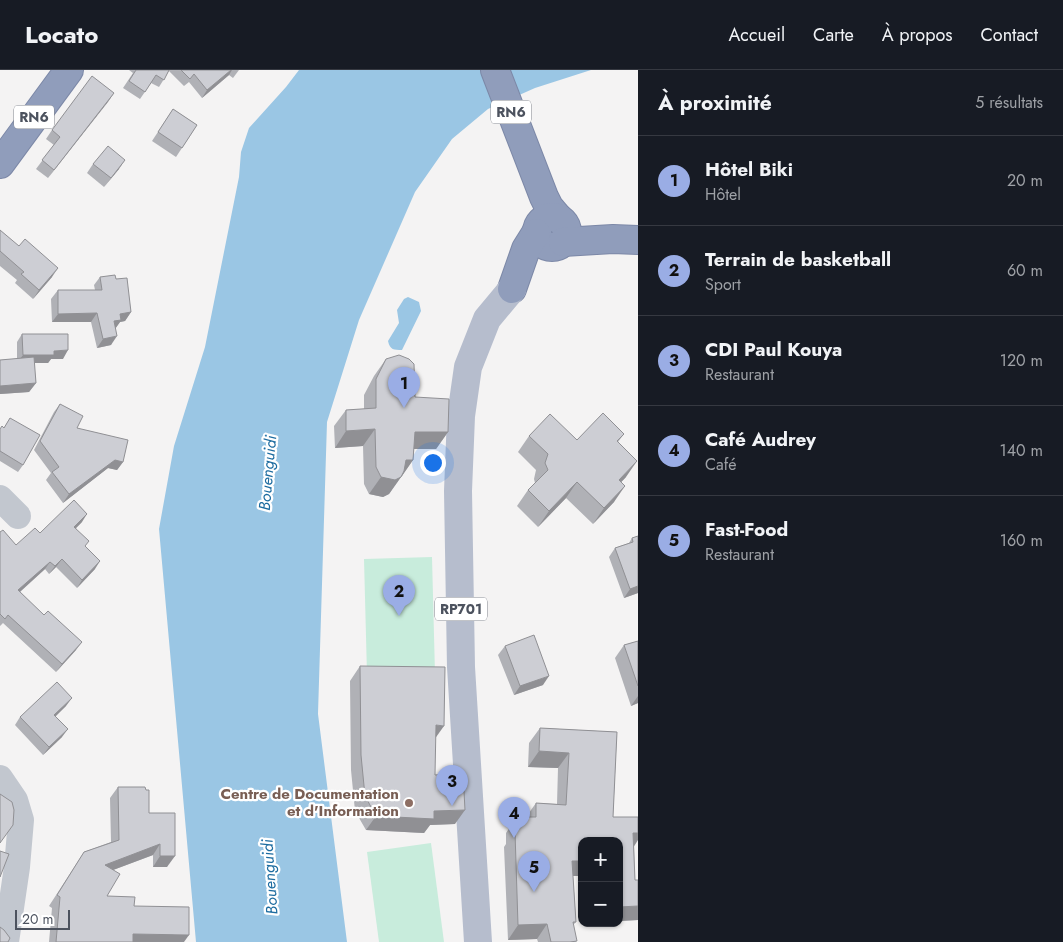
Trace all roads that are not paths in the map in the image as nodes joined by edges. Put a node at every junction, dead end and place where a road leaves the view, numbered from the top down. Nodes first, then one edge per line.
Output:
1 (69, 70) edge
2 (494, 70) edge
3 (0, 164) edge
4 (553, 231) junction
5 (626, 239) edge
6 (512, 289) joint
7 (0, 498) edge
8 (18, 516) dead end
9 (0, 778) edge
10 (6, 942) edge
11 (478, 942) edge

1 - 3 highway, RN6
2 - 4 highway, RN6
4 - 5 highway
4 - 6 highway
6 - 11 main road, RP701
7 - 8 street
9 - 10 street

